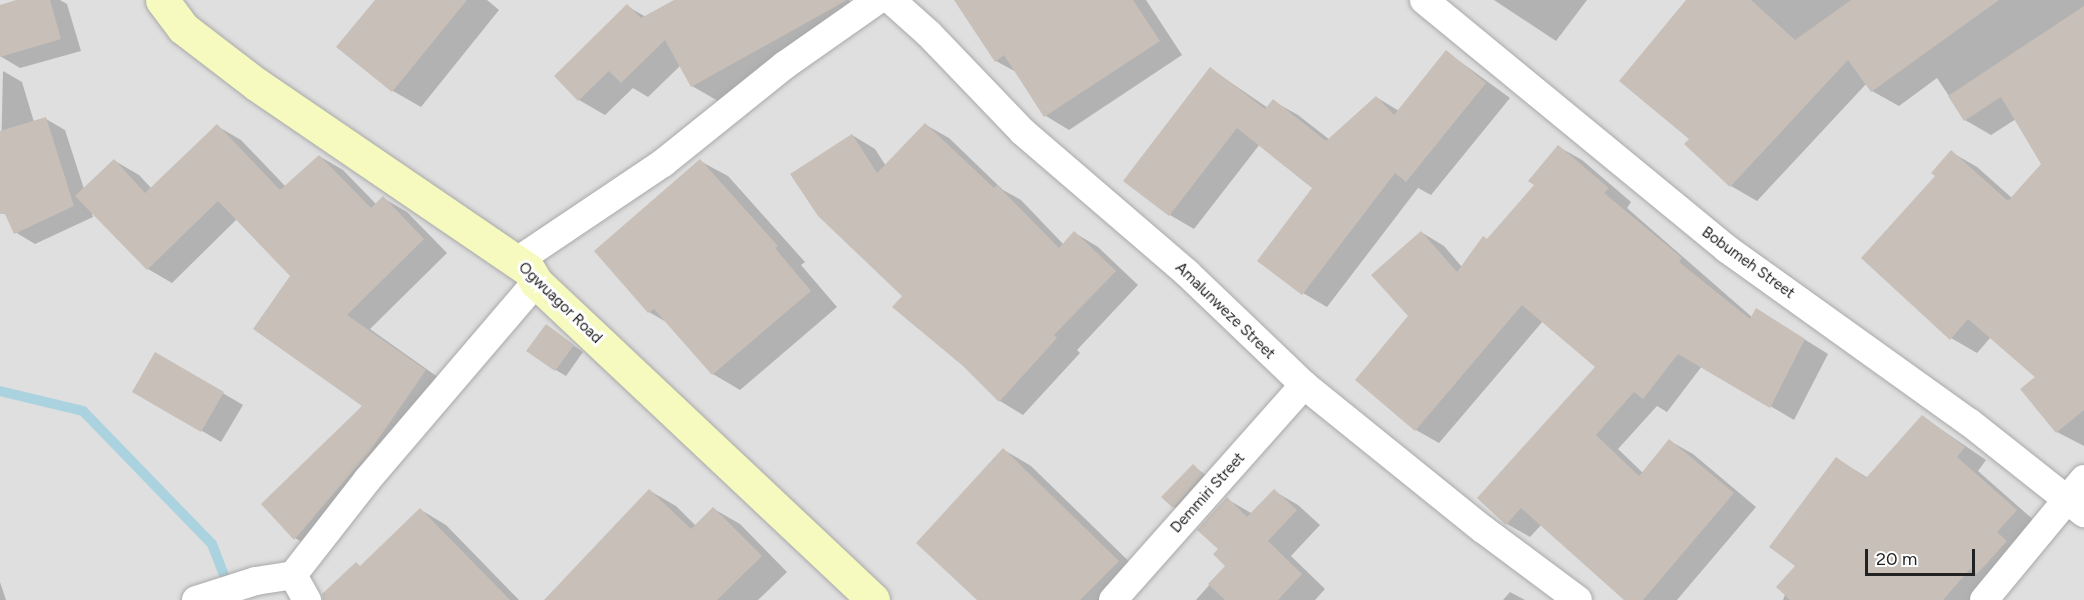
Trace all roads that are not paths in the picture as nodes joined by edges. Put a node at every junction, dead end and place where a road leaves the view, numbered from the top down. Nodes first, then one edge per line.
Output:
1 (162, 0) edge
2 (878, 0) edge
3 (891, 0) edge
4 (1424, 0) edge
5 (527, 272) junction
6 (1304, 385) junction
7 (2078, 497) edge
8 (293, 575) junction
9 (196, 600) edge
10 (307, 600) edge
11 (873, 600) edge
12 (1113, 600) edge
13 (1578, 600) edge
14 (1984, 600) edge

1 - 5 street, Ogwuagor Road
2 - 5 street
3 - 6 street, Amalunweze Street
4 - 7 street, Bobumeh Street
5 - 8 street
5 - 11 street, Ogwuagor Road
6 - 12 street, Demmiri Street
6 - 13 street, Amalunweze Street
7 - 14 street
8 - 9 street
8 - 10 street

